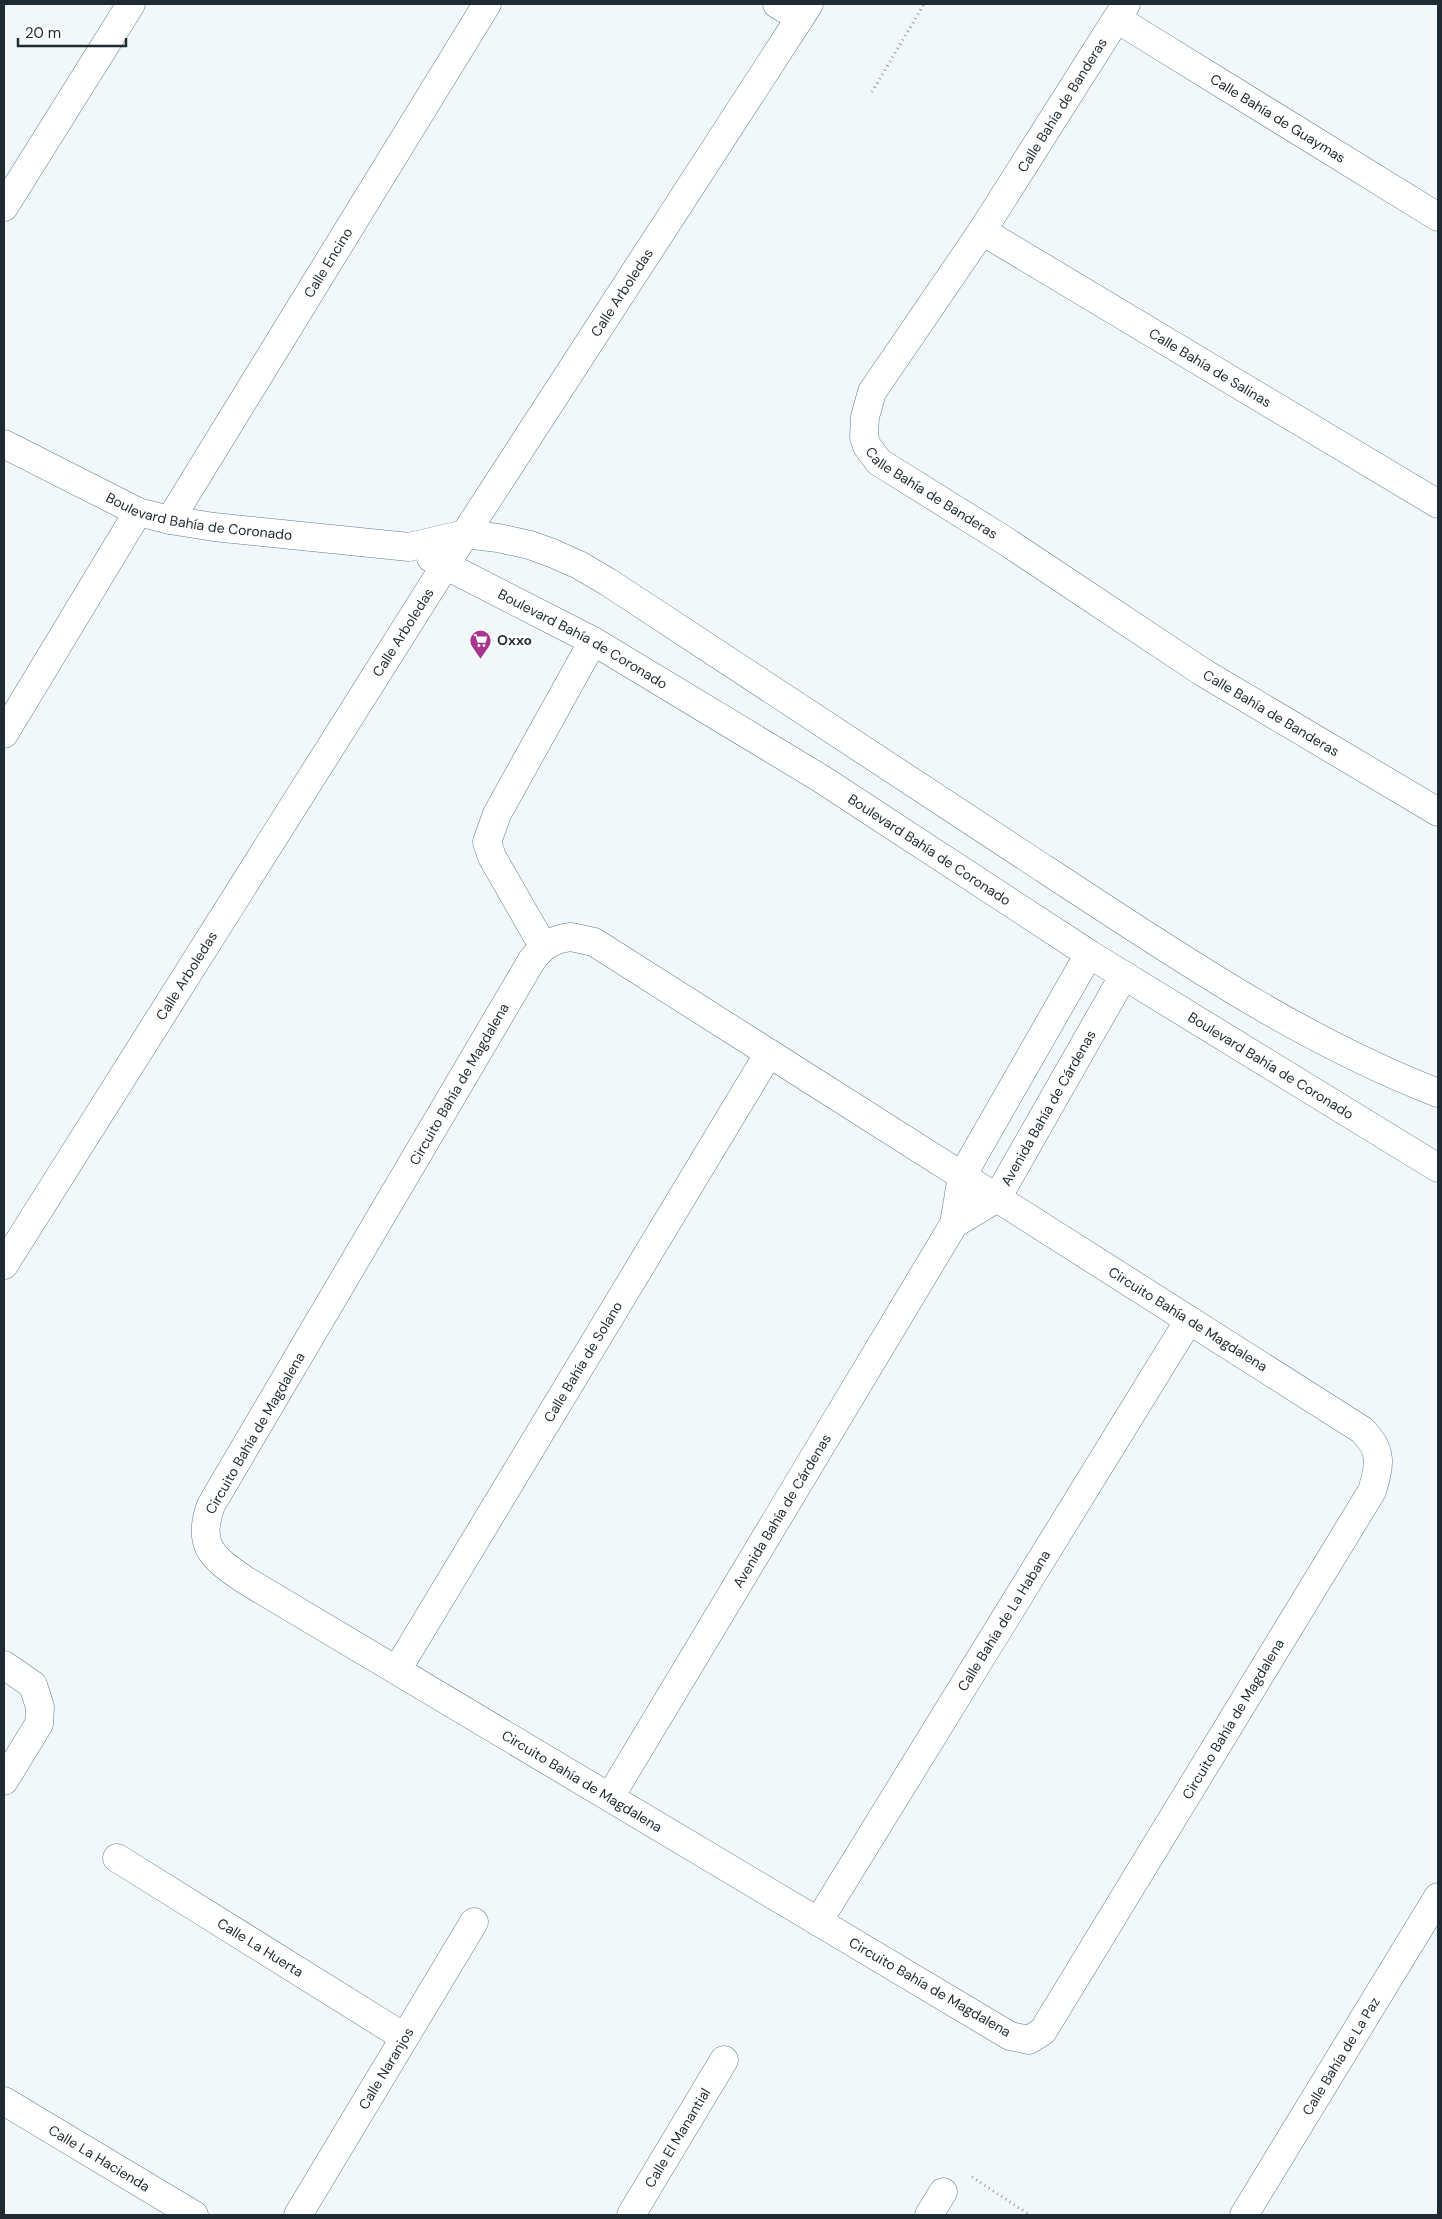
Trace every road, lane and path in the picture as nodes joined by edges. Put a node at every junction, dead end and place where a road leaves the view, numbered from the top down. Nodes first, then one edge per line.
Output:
1 (130, 4) edge
2 (487, 4) edge
3 (777, 4) edge
4 (924, 4) edge
5 (804, 11) edge
6 (1121, 12) edge
7 (872, 92) dead end
8 (4, 207) edge
9 (1438, 217) edge
10 (982, 232) junction
11 (4, 444) edge
12 (1438, 504) edge
13 (138, 512) junction
14 (170, 520) junction
15 (465, 534) junction
16 (409, 547) junction
17 (446, 566) junction
18 (593, 641) junction
19 (4, 734) edge
20 (1438, 812) edge
21 (543, 946) junction
22 (1089, 954) junction
23 (1124, 975) junction
24 (769, 1053) junction
25 (1438, 1093) edge
26 (1438, 1168) edge
27 (962, 1176) junction
28 (997, 1198) junction
29 (954, 1224) junction
30 (4, 1265) edge
31 (1190, 1320) junction
32 (4, 1665) edge
33 (397, 1670) junction
34 (4, 1781) edge
35 (610, 1797) junction
36 (117, 1858) dead end
37 (1438, 1897) edge
38 (474, 1922) dead end
39 (818, 1922) junction
40 (404, 2038) junction
41 (724, 2060) dead end
42 (4, 2101) edge
43 (968, 2174) dead end
44 (943, 2192) dead end
45 (194, 2215) edge
46 (298, 2215) edge
47 (631, 2215) edge
48 (929, 2215) edge
49 (1030, 2215) edge
50 (1244, 2215) edge

1 - 8 street
2 - 14 street, Calle Encino
3 - 5 street
4 - 7 path
5 - 15 street, Calle Arboledas
6 - 9 street, Calle Bahía de Guaymas
6 - 10 street, Calle Bahía de Banderas
10 - 12 street, Calle Bahía de Salinas
10 - 20 street, Calle Bahía de Banderas
11 - 13 street, Boulevard Bahía de Coronado
13 - 14 street, Boulevard Bahía de Coronado
13 - 19 street
14 - 16 street, Boulevard Bahía de Coronado
15 - 16 street, Boulevard Bahía de Coronado
15 - 17 street, Calle Arboledas
15 - 25 street, Boulevard Bahía de Coronado
16 - 17 street, Boulevard Bahía de Coronado
17 - 18 street, Boulevard Bahía de Coronado
17 - 30 street, Calle Arboledas
18 - 21 street
18 - 22 street, Boulevard Bahía de Coronado
21 - 24 street, Circuito Bahía de Magdalena
21 - 33 street, Circuito Bahía de Magdalena
22 - 23 street, Boulevard Bahía de Coronado
22 - 27 street, Avenida Bahía de Cárdenas
23 - 26 street, Boulevard Bahía de Coronado
23 - 28 street, Avenida Bahía de Cárdenas
24 - 27 street, Circuito Bahía de Magdalena
24 - 33 street, Calle Bahía de Solano
27 - 28 street, Circuito Bahía de Magdalena
27 - 29 street, Avenida Bahía de Cárdenas
28 - 29 street, Avenida Bahía de Cárdenas
28 - 31 street, Circuito Bahía de Magdalena
29 - 35 street, Avenida Bahía de Cárdenas
31 - 39 street, Calle Bahía de La Habana
31 - 39 street, Circuito Bahía de Magdalena
32 - 34 street
33 - 35 street, Circuito Bahía de Magdalena
35 - 39 street, Circuito Bahía de Magdalena
36 - 40 street, Calle La Huerta
37 - 50 street, Calle Bahía de La Paz
38 - 40 street, Calle Naranjos
40 - 46 street, Calle Naranjos
41 - 47 street, Calle El Manantial
42 - 45 street, Calle La Hacienda
43 - 49 path
44 - 48 street

